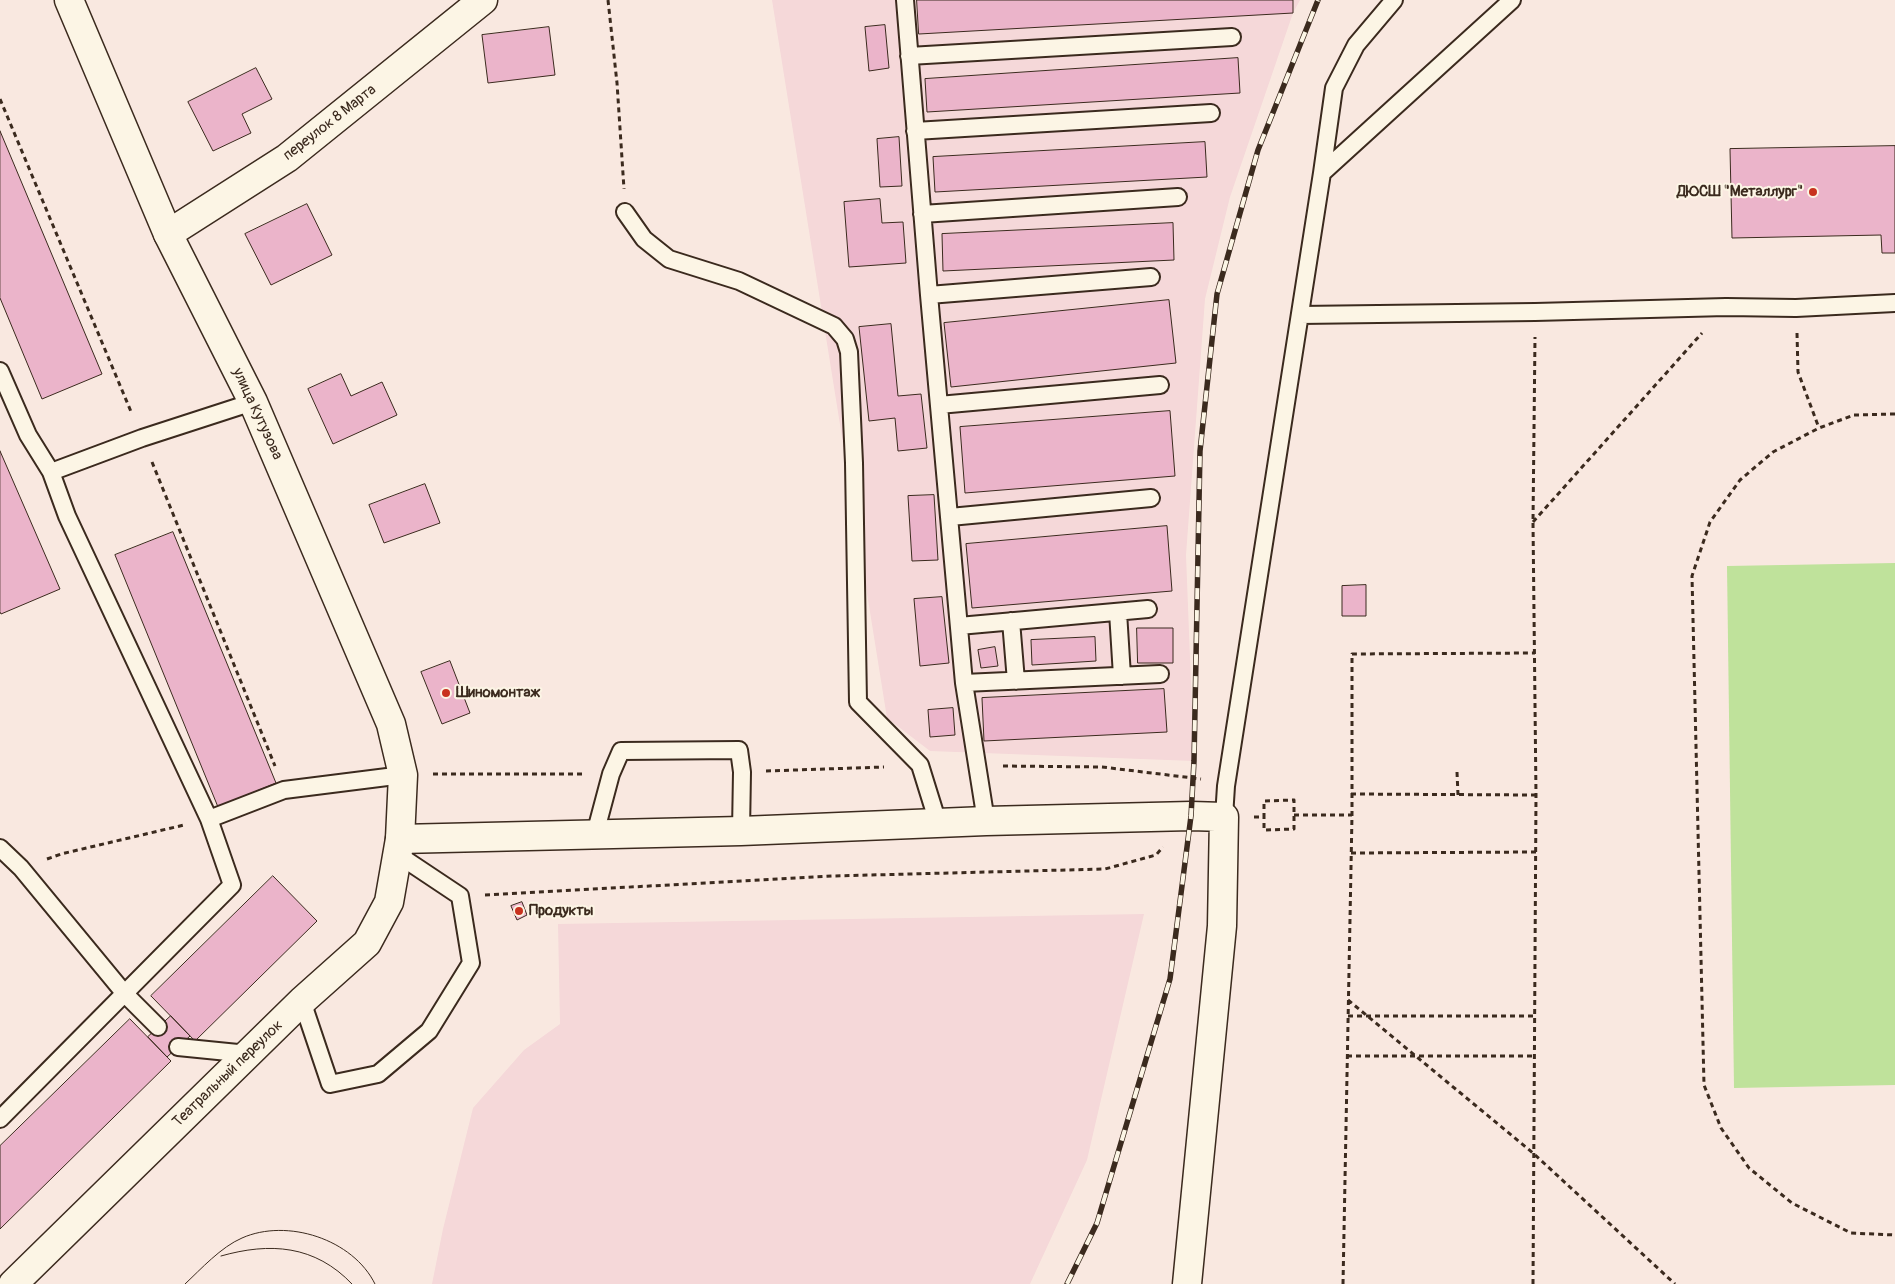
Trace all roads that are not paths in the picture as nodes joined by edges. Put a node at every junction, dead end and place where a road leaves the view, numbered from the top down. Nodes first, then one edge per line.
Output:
1 (68, 0) edge
2 (483, 0) edge
3 (905, 0) edge
4 (1394, 0) edge
5 (1512, 0) edge
6 (1232, 37) dead end
7 (909, 56) junction
8 (1211, 113) dead end
9 (916, 131) junction
10 (1322, 173) junction
11 (1178, 197) dead end
12 (625, 212) road end
13 (922, 214) junction
14 (168, 234) junction
15 (1151, 278) dead end
16 (929, 295) junction
17 (1895, 303) edge
18 (1300, 314) junction
19 (0, 371) edge
20 (1160, 385) dead end
21 (253, 402) junction
22 (940, 405) junction
23 (51, 472) junction
24 (1151, 498) dead end
25 (950, 517) junction
26 (1148, 609) dead end
27 (1118, 612) junction
28 (1010, 622) junction
29 (959, 626) junction
30 (1160, 674) dead end
31 (1122, 676) junction
32 (1016, 681) junction
33 (964, 683) junction
34 (403, 775) junction
35 (1224, 817) junction
36 (209, 819) junction
37 (986, 821) junction
38 (938, 823) junction
39 (741, 831) junction
40 (595, 834) junction
41 (398, 846) junction
42 (0, 848) edge
43 (125, 994) junction
44 (302, 1001) junction
45 (158, 1027) dead end
46 (178, 1047) dead end
47 (248, 1054) junction
48 (0, 1119) edge
49 (13, 1284) edge
50 (1186, 1284) edge

1 - 14 street, улица Кутузова
2 - 14 street, переулок 8 Марта
3 - 7 lane
4 - 10 lane
5 - 10 lane
6 - 7 lane
7 - 9 lane
8 - 9 lane
9 - 13 lane
10 - 18 lane
11 - 13 lane
12 - 38 lane
13 - 16 lane
14 - 21 street, улица Кутузова
15 - 16 lane
16 - 22 lane
17 - 18 lane
18 - 35 lane
19 - 23 lane
20 - 22 lane
21 - 23 lane
21 - 34 street, улица Кутузова
22 - 25 lane
23 - 36 lane
24 - 25 lane
25 - 29 lane
26 - 27 lane
27 - 28 lane
27 - 31 lane
28 - 29 lane
28 - 32 lane
29 - 33 lane
30 - 31 lane
31 - 32 lane
32 - 33 lane
33 - 37 lane
34 - 36 lane
34 - 41 street, улица Кутузова
35 - 37 street
35 - 50 street
36 - 43 lane
37 - 38 street
38 - 39 street
39 - 40 street
39 - 40 lane
40 - 41 street
41 - 44 street, Театральный переулок
41 - 44 lane
42 - 43 lane
43 - 45 lane
43 - 48 lane
44 - 47 street, Театральный переулок
46 - 47 lane
47 - 49 street, Театральный переулок

